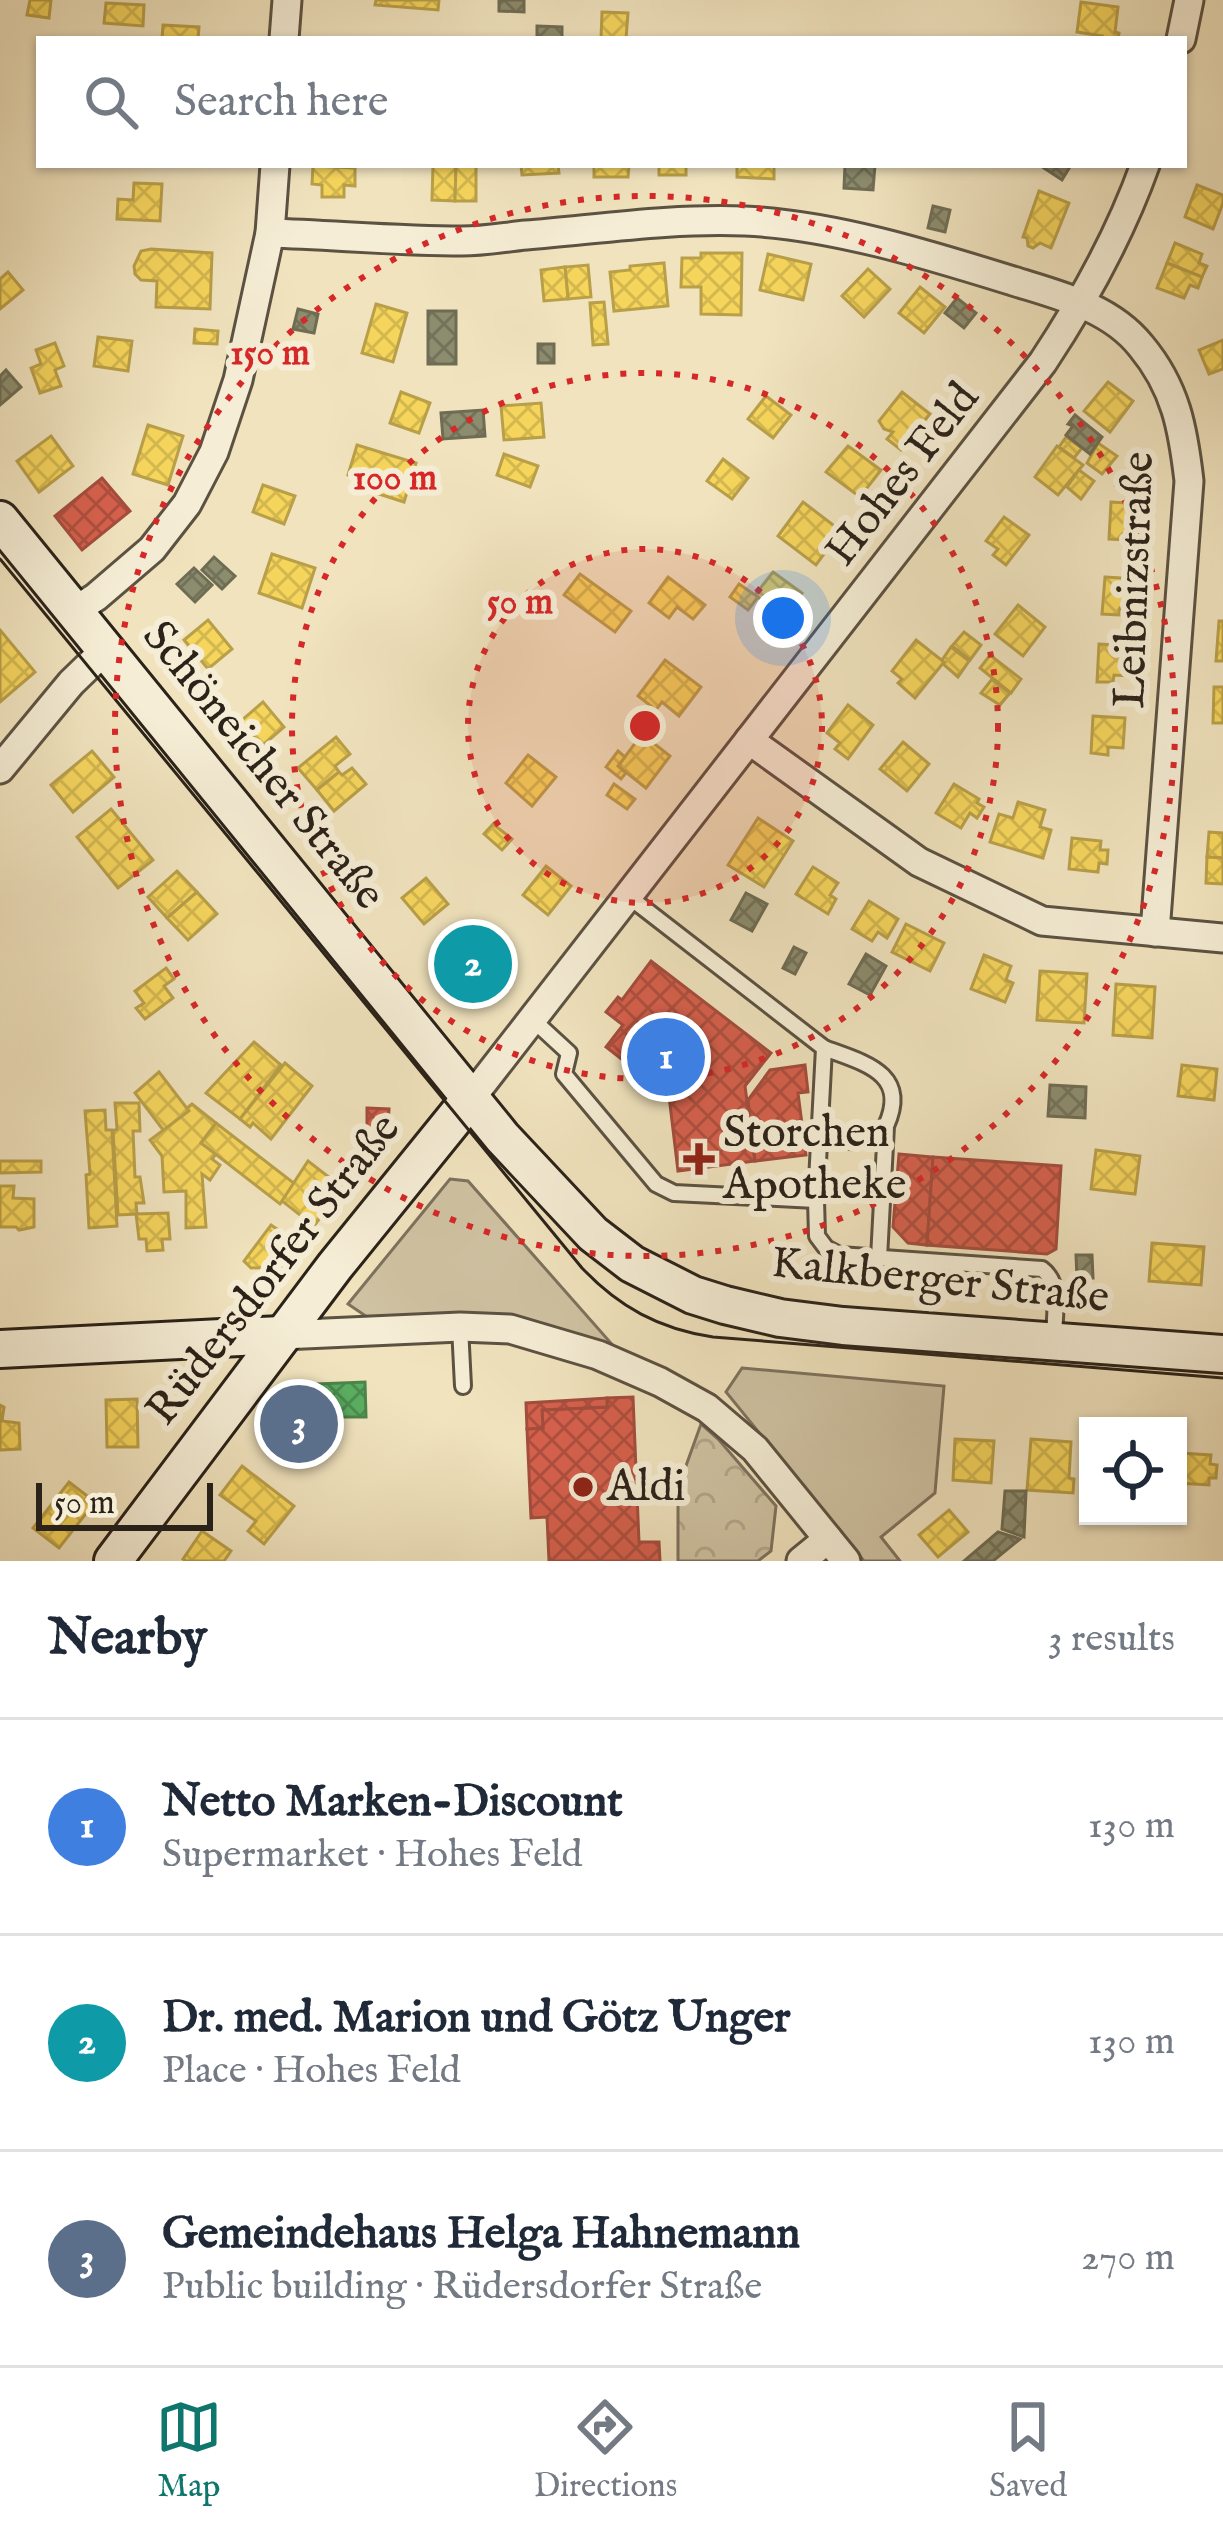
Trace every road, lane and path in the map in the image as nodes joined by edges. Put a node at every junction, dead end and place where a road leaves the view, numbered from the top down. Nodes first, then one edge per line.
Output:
1 (287, 0) edge
2 (1189, 0) edge
3 (284, 36) edge
4 (1182, 36) edge
5 (275, 168) edge
6 (1144, 168) edge
7 (271, 233) junction
8 (1081, 304) junction
9 (0, 520) edge
10 (74, 612) junction
11 (105, 650) junction
12 (749, 740) junction
13 (0, 769) edge
14 (628, 896) junction
15 (1155, 932) junction
16 (1223, 938) edge
17 (531, 1018) junction
18 (824, 1048) junction
19 (471, 1098) junction
20 (816, 1200) junction
21 (879, 1258) junction
22 (654, 1277) joint
23 (460, 1327) junction
24 (282, 1335) junction
25 (1054, 1342) junction
26 (0, 1349) edge
27 (1223, 1354) edge
28 (463, 1386) dead end
29 (828, 1538) junction
30 (113, 1561) edge
31 (801, 1561) edge
32 (846, 1561) edge

1 - 3 street
2 - 4 street
5 - 7 street
6 - 8 street, Hohes Feld
7 - 8 street, Leibnizstraße
7 - 10 street
8 - 12 street, Hohes Feld
8 - 15 street, Leibnizstraße
9 - 10 main road, Schöneicher Straße
10 - 11 main road, Schöneicher Straße
11 - 13 street
11 - 19 main road, Schöneicher Straße
12 - 14 street, Hohes Feld
12 - 15 street
14 - 17 street, Hohes Feld
14 - 18 lane
15 - 16 street
17 - 19 street, Hohes Feld
17 - 20 lane
18 - 20 lane
18 - 21 lane
19 - 22 main road, Schöneicher Straße
19 - 24 main road, Rüdersdorfer Straße
20 - 21 lane
21 - 25 lane
22 - 25 main road, Kalkberger Straße
23 - 24 street
23 - 28 lane
23 - 29 street
24 - 26 main road
24 - 30 main road, Rüdersdorfer Straße
25 - 27 main road, Kalkberger Straße
29 - 31 street
29 - 32 street

